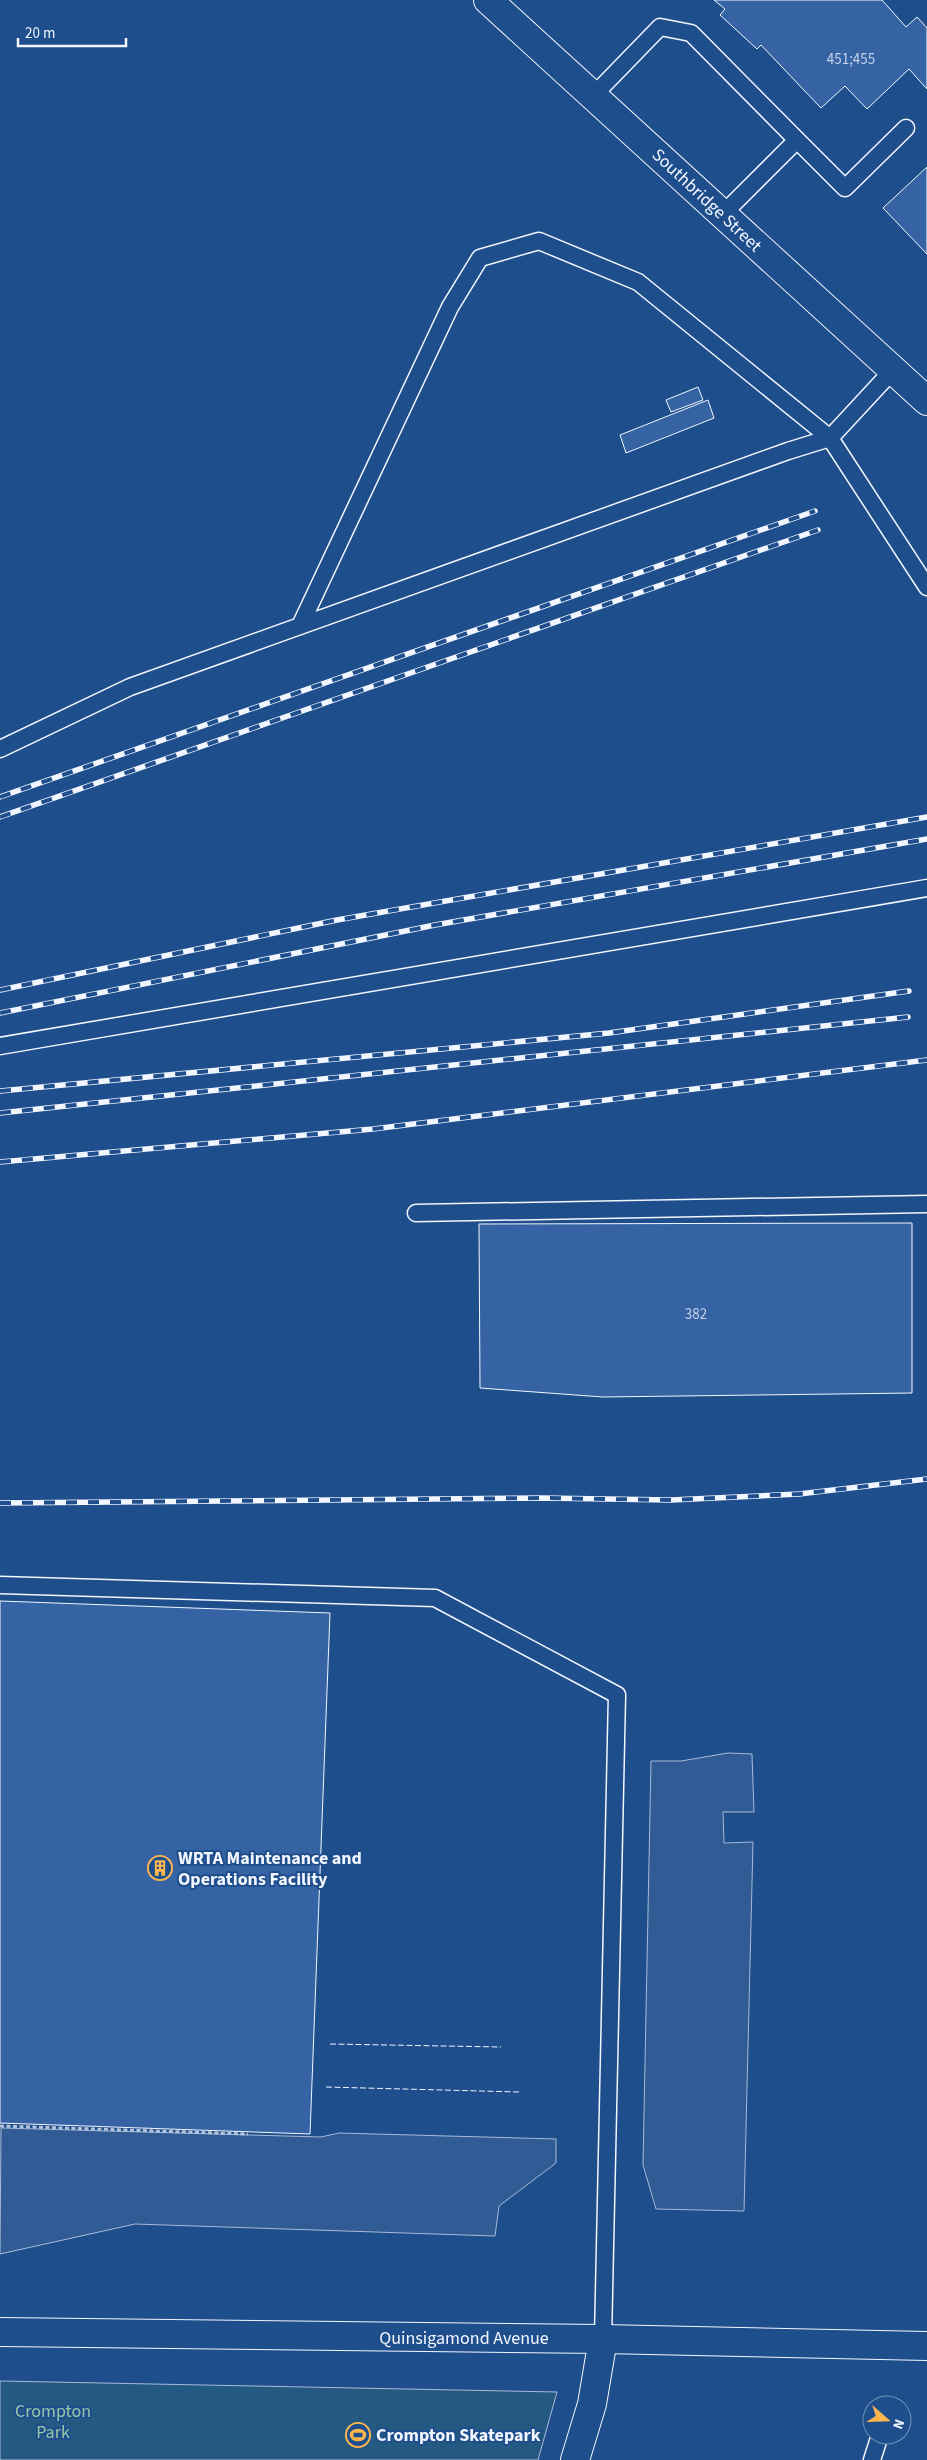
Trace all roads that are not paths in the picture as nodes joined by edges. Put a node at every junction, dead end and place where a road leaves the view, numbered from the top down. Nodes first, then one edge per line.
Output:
1 (488, 0) edge
2 (593, 96) junction
3 (906, 128) dead end
4 (797, 140) junction
5 (723, 214) junction
6 (893, 370) junction
7 (927, 401) edge
8 (830, 438) junction
9 (927, 587) edge
10 (300, 626) junction
11 (0, 749) edge
12 (927, 888) edge
13 (0, 1046) edge
14 (927, 1204) edge
15 (416, 1212) dead end
16 (0, 1585) edge
17 (0, 2332) edge
18 (603, 2339) junction
19 (927, 2346) edge
20 (877, 2445) edge
21 (576, 2460) edge
22 (872, 2460) edge

1 - 2 main road, Southbridge Street
2 - 4 lane
2 - 5 main road, Southbridge Street
3 - 4 lane
4 - 5 lane
5 - 6 main road, Southbridge Street
6 - 7 main road, Southbridge Street
6 - 8 lane
8 - 9 lane
8 - 10 lane
8 - 10 lane
10 - 11 lane
12 - 13 lane
14 - 15 lane
16 - 18 lane
17 - 18 main road, Quinsigamond Avenue
18 - 19 main road, Quinsigamond Avenue
18 - 21 main road
20 - 22 lane

